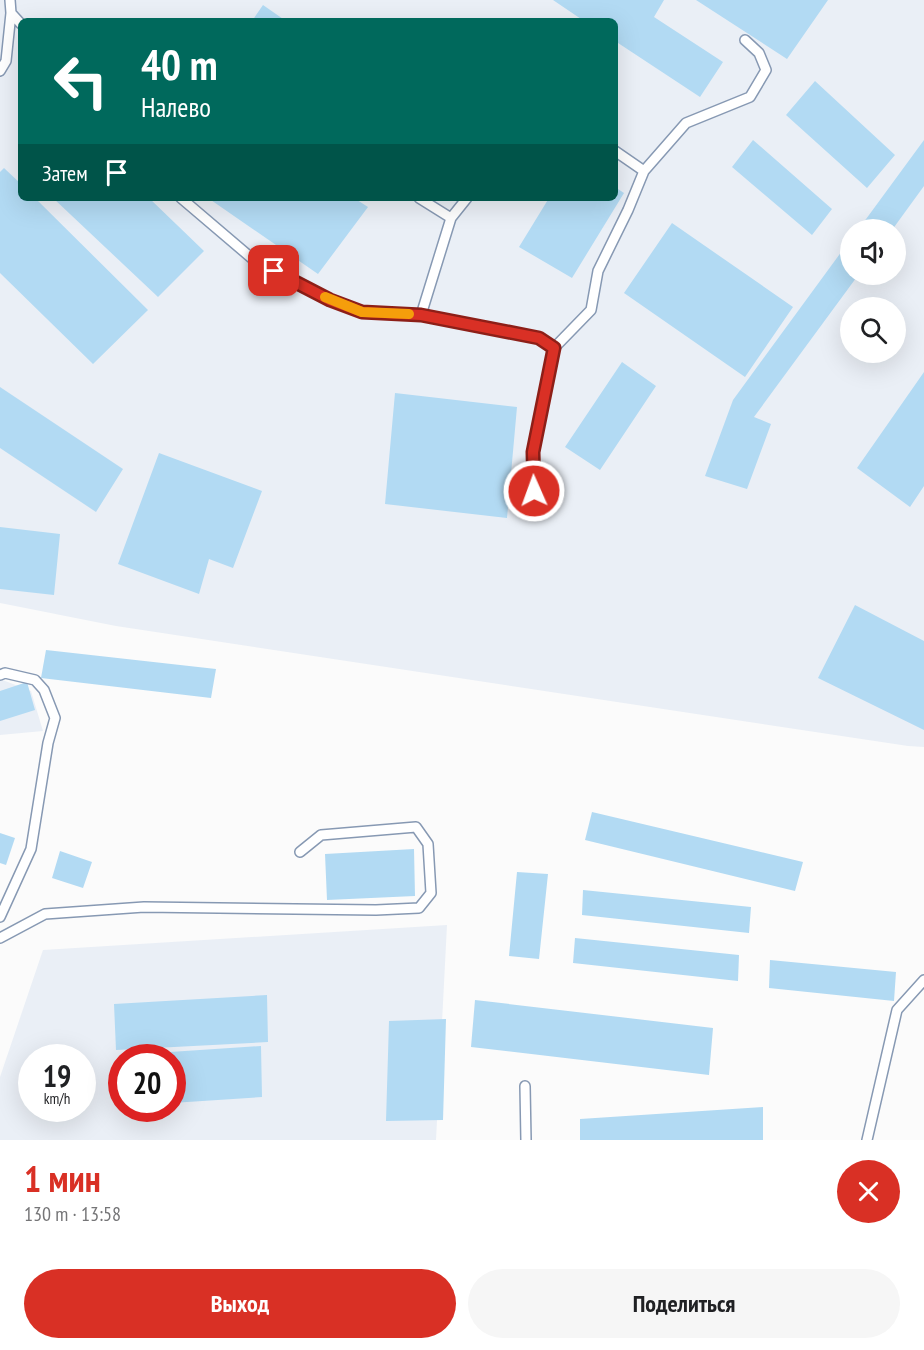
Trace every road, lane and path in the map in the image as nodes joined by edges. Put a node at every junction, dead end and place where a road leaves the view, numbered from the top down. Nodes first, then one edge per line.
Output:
1 (10, 0) edge
2 (11, 13) junction
3 (18, 21) edge
4 (745, 39) dead end
5 (0, 71) edge
6 (618, 153) edge
7 (644, 171) junction
8 (185, 201) edge
9 (423, 201) edge
10 (465, 201) edge
11 (451, 218) junction
12 (421, 315) junction
13 (554, 348) junction
14 (535, 510) dead end
15 (0, 675) edge
16 (300, 852) dead end
17 (0, 917) edge
18 (0, 938) edge
19 (924, 980) edge
20 (525, 1086) dead end
21 (526, 1140) edge
22 (867, 1140) edge

1 - 2 lane
2 - 3 lane
2 - 5 lane
4 - 7 lane
6 - 7 lane
7 - 13 lane
8 - 12 lane
9 - 11 lane
10 - 11 lane
11 - 12 lane
12 - 13 lane
13 - 14 lane
15 - 17 lane
16 - 18 lane
19 - 22 lane
20 - 21 lane

